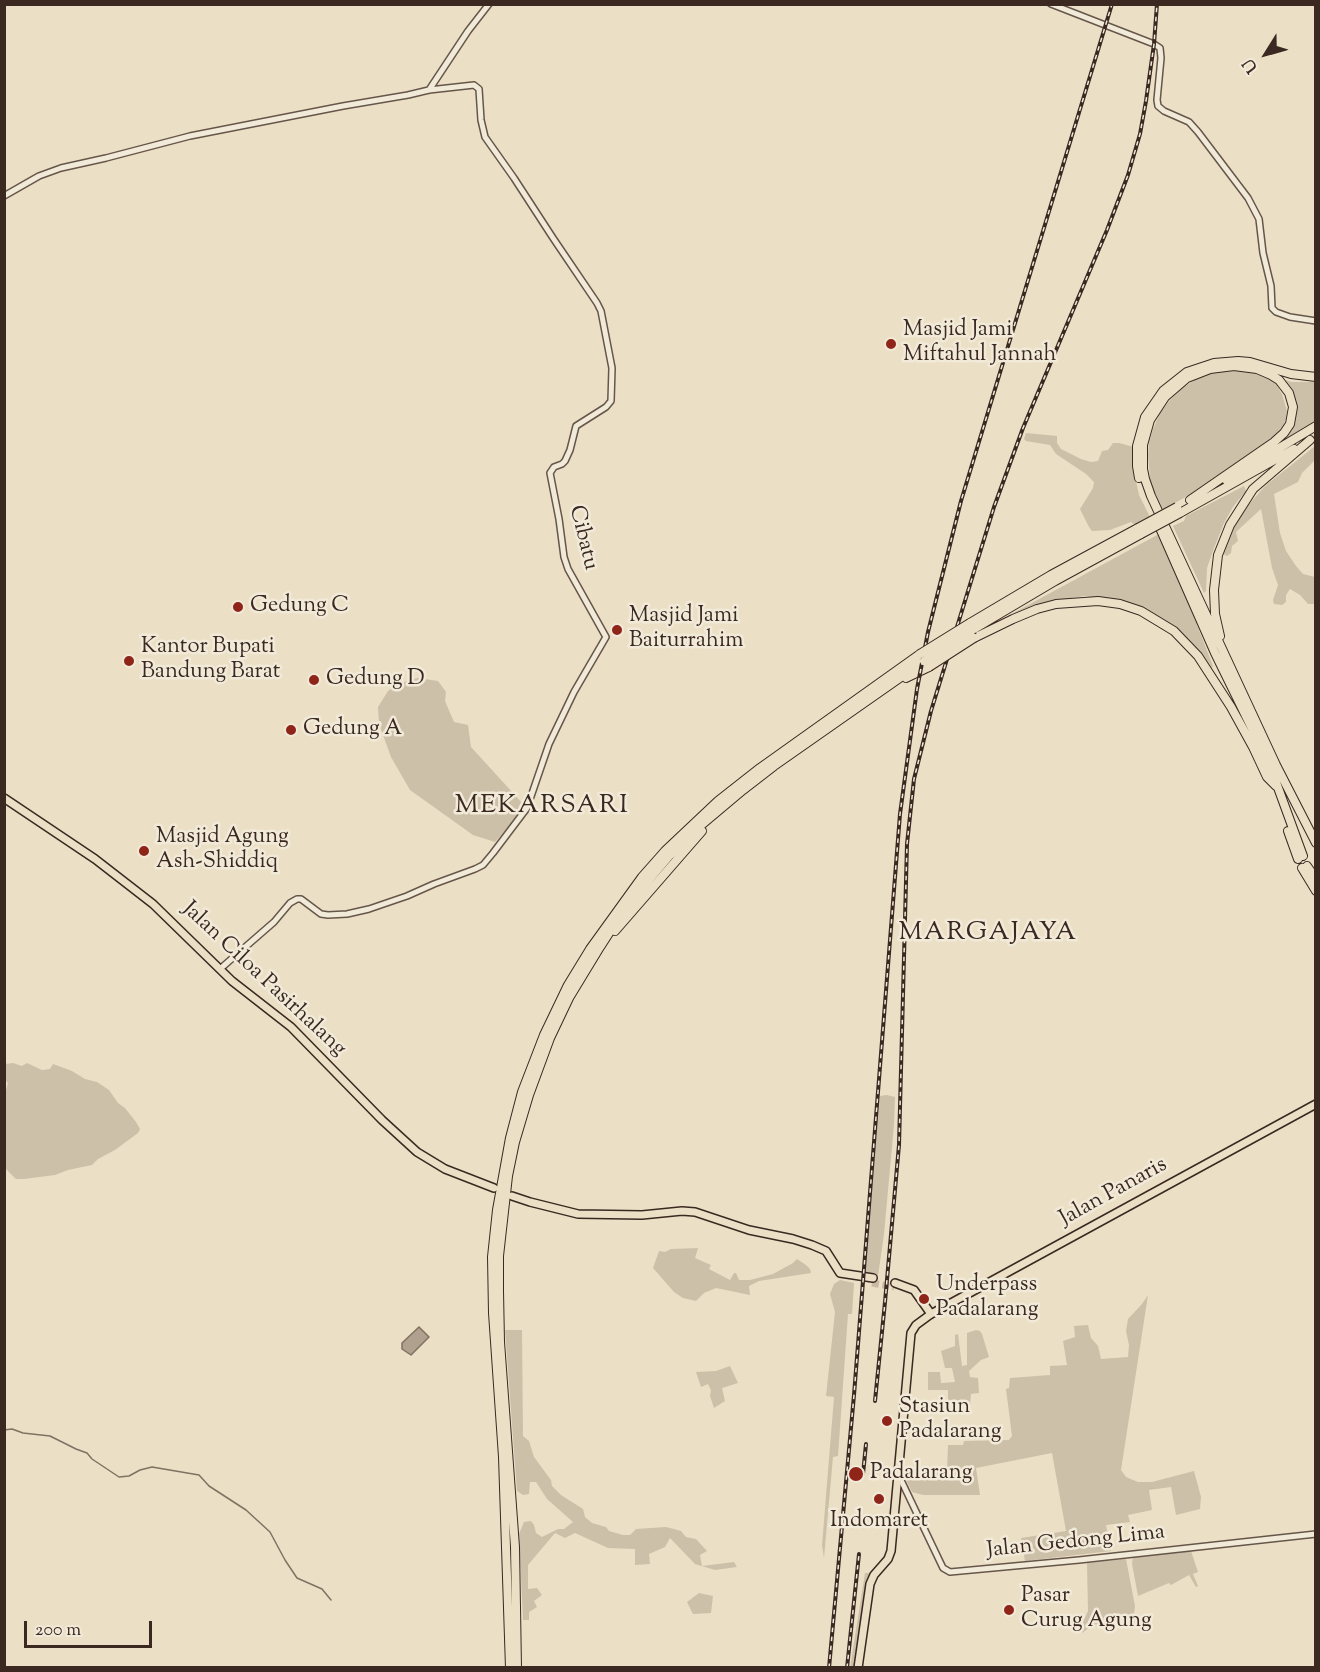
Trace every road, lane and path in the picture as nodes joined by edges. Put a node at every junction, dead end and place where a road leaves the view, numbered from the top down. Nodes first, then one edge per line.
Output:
1 (489, 4) edge
2 (1051, 4) edge
3 (429, 90) junction
4 (4, 196) edge
5 (1316, 321) edge
6 (1316, 377) edge
7 (1316, 426) edge
8 (1313, 438) edge
9 (1190, 500) junction
10 (1179, 510) junction
11 (1222, 649) junction
12 (924, 661) junction
13 (1279, 789) junction
14 (4, 798) edge
15 (1316, 843) edge
16 (1300, 858) dead end
17 (1316, 879) edge
18 (1316, 891) edge
19 (220, 969) junction
20 (1316, 1104) edge
21 (494, 1188) dead end
22 (512, 1196) dead end
23 (872, 1281) tunnel mouth
24 (895, 1285) tunnel mouth
25 (931, 1314) junction
26 (899, 1476) junction
27 (1316, 1534) edge
28 (510, 1668) edge
29 (517, 1668) edge
30 (858, 1668) edge

1 - 3 street
2 - 5 street
3 - 4 street
3 - 19 street, Cibatu
6 - 13 highway
7 - 9 highway
8 - 10 highway
8 - 11 highway
9 - 10 highway
9 - 11 highway
10 - 12 highway, bridge
11 - 15 highway
12 - 13 highway, bridge
12 - 28 highway
12 - 29 highway
13 - 16 highway
14 - 19 main road, Jalan Ciloa Pasirhalang
17 - 18 highway
19 - 21 main road, Jalan Ciloa Pasirhalang
20 - 25 main road, Jalan Panaris
22 - 23 main road
24 - 25 main road
25 - 26 main road, Jalan Panaris
26 - 27 street, Jalan Gedong Lima
26 - 30 main road, Jalan Panaris

